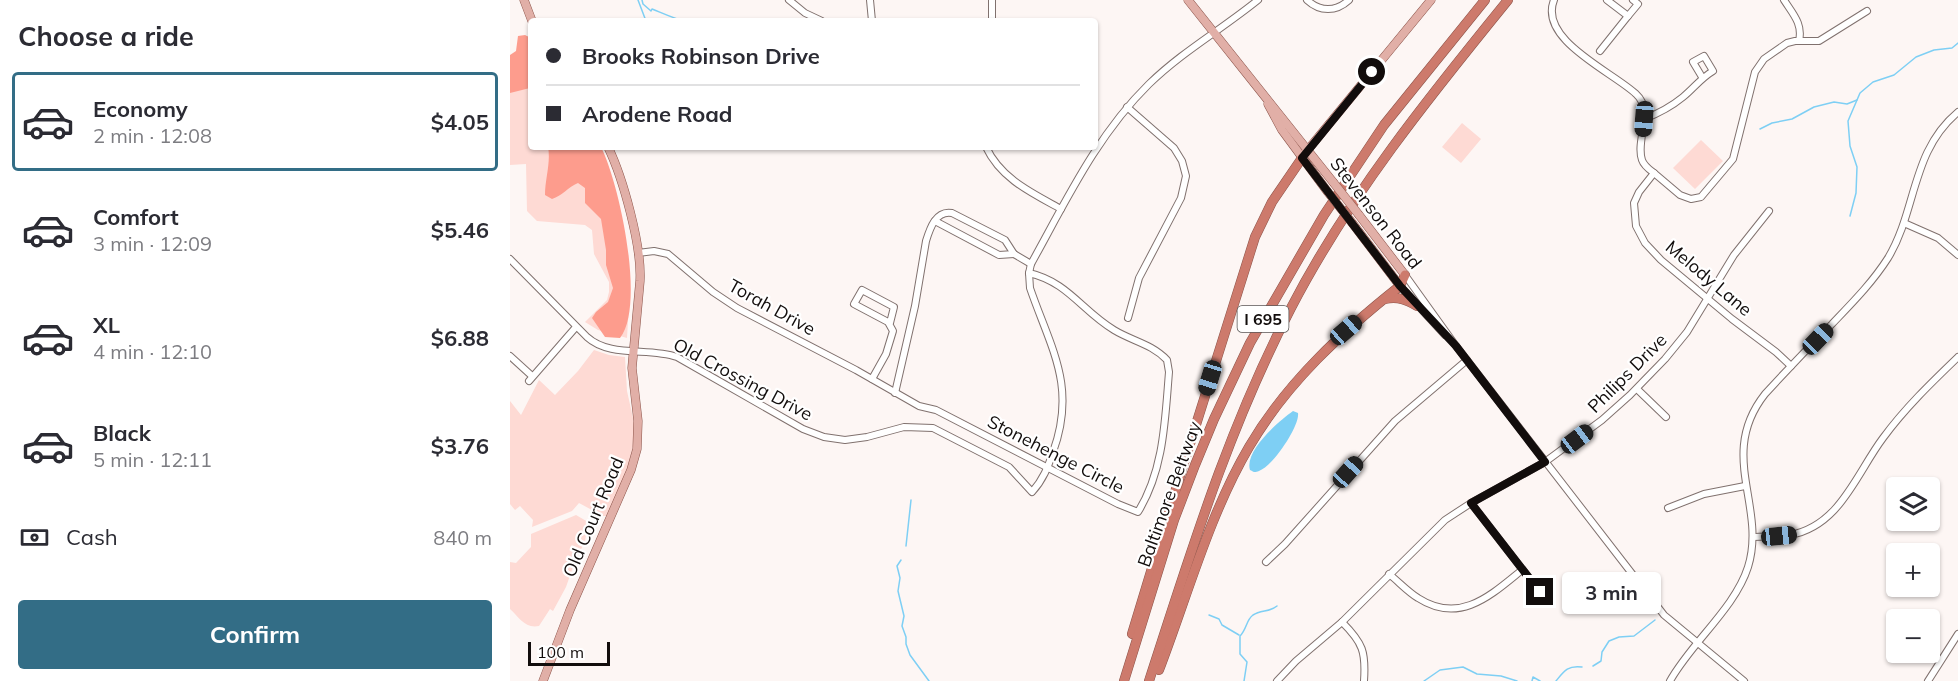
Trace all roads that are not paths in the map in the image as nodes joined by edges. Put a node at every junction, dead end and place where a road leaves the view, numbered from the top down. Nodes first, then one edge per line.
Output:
1 (524, 0) edge
2 (789, 0) edge
3 (870, 0) edge
4 (992, 0) edge
5 (1188, 0) edge
6 (1258, 0) edge
7 (1307, 0) edge
8 (1349, 0) edge
9 (1431, 0) edge
10 (1485, 0) edge
11 (1508, 0) edge
12 (1554, 0) edge
13 (1607, 0) edge
14 (1620, 0) edge
15 (1633, 0) edge
16 (1785, 0) edge
17 (1615, 6) junction
18 (1867, 11) dead end
19 (1628, 16) junction
20 (531, 18) edge
21 (816, 18) edge
22 (872, 18) edge
23 (992, 18) edge
24 (1213, 32) junction
25 (1799, 41) junction
26 (1600, 51) dead end
27 (1702, 77) dead end
28 (1127, 107) junction
29 (1958, 112) edge
30 (1644, 119) junction
31 (1098, 147) edge
32 (609, 150) edge
33 (988, 150) edge
34 (1096, 150) edge
35 (1305, 154) junction
36 (1654, 173) junction
37 (1061, 209) junction
38 (1769, 211) dead end
39 (935, 221) junction
40 (1904, 223) junction
41 (638, 253) junction
42 (1014, 254) junction
43 (1958, 255) edge
44 (510, 259) edge
45 (1030, 264) junction
46 (1029, 273) junction
47 (1405, 275) junction
48 (1400, 286) junction
49 (1383, 300) junction
50 (1708, 300) junction
51 (1417, 306) junction
52 (1128, 318) dead end
53 (890, 323) junction
54 (576, 327) junction
55 (1456, 346) junction
56 (634, 351) junction
57 (510, 356) edge
58 (1958, 357) edge
59 (1467, 360) junction
60 (1791, 366) junction
61 (872, 379) junction
62 (1637, 389) junction
63 (895, 393) junction
64 (1666, 417) dead end
65 (1545, 462) junction
66 (1047, 467) junction
67 (1745, 486) junction
68 (1471, 503) junction
69 (1668, 508) dead end
70 (1753, 537) junction
71 (1266, 562) dead end
72 (1522, 570) junction
73 (1389, 574) junction
74 (1540, 592) dead end
75 (1342, 622) junction
76 (1958, 634) edge
77 (1697, 642) junction
78 (543, 681) edge
79 (1119, 681) edge
80 (1124, 681) edge
81 (1149, 681) edge
82 (1154, 681) edge
83 (1277, 681) edge
84 (1364, 681) edge
85 (1670, 681) edge
86 (1744, 681) edge
87 (1928, 681) edge

1 - 20 main road
2 - 21 street
3 - 22 street
4 - 23 street
5 - 24 main road, Stevenson Road
6 - 24 street
7 - 8 street
9 - 35 main road
10 - 80 highway, Baltimore Beltway / I 695
11 - 81 highway, I 695
12 - 30 street
13 - 17 street
14 - 17 street
15 - 19 street
16 - 25 street
17 - 19 street
18 - 25 street
19 - 26 street
24 - 28 street
24 - 35 main road, Stevenson Road
25 - 36 street
27 - 30 street
28 - 31 street
28 - 52 street
29 - 40 street
30 - 36 street
32 - 41 main road, Old Court Road
33 - 37 street
34 - 37 street
35 - 47 main road, Stevenson Road, bridge
35 - 48 main road, Stevenson Road, bridge
35 - 79 highway
36 - 50 street, Melody Lane
37 - 45 street
38 - 50 street, Philips Drive
39 - 42 street
39 - 42 street
39 - 63 street
40 - 43 street
40 - 60 street
41 - 56 main road, Old Court Road
41 - 61 street, Torah Drive
42 - 45 street
44 - 54 street, Old Crossing Drive
45 - 46 street
46 - 66 street
46 - 66 street, Stonehenge Circle
47 - 48 highway
47 - 55 street, Stevenson Road
48 - 49 highway
48 - 51 street, Stevenson Road
49 - 51 highway
49 - 82 highway
50 - 60 street, Melody Lane
50 - 62 street, Philips Drive
51 - 55 street, Stevenson Road
53 - 53 street
53 - 61 street
54 - 56 street, Old Crossing Drive
54 - 57 street
55 - 59 street, Stevenson Road
56 - 66 street, Old Crossing Drive
56 - 78 main road, Old Court Road
58 - 70 street
59 - 65 street, Stevenson Road
59 - 71 street
60 - 67 street
61 - 63 street, Torah Drive
62 - 64 street
62 - 65 street, Philips Drive
63 - 66 street, Stonehenge Circle
65 - 68 street, Philips Drive
65 - 77 street, Stevenson Road
67 - 69 street
67 - 70 street
68 - 72 street
68 - 73 street, Philips Drive
70 - 77 street
72 - 73 street
72 - 74 street
73 - 75 street, Philips Drive
75 - 83 street, Philips Drive
75 - 84 street
76 - 87 street
77 - 85 street
77 - 86 street, Stevenson Road

